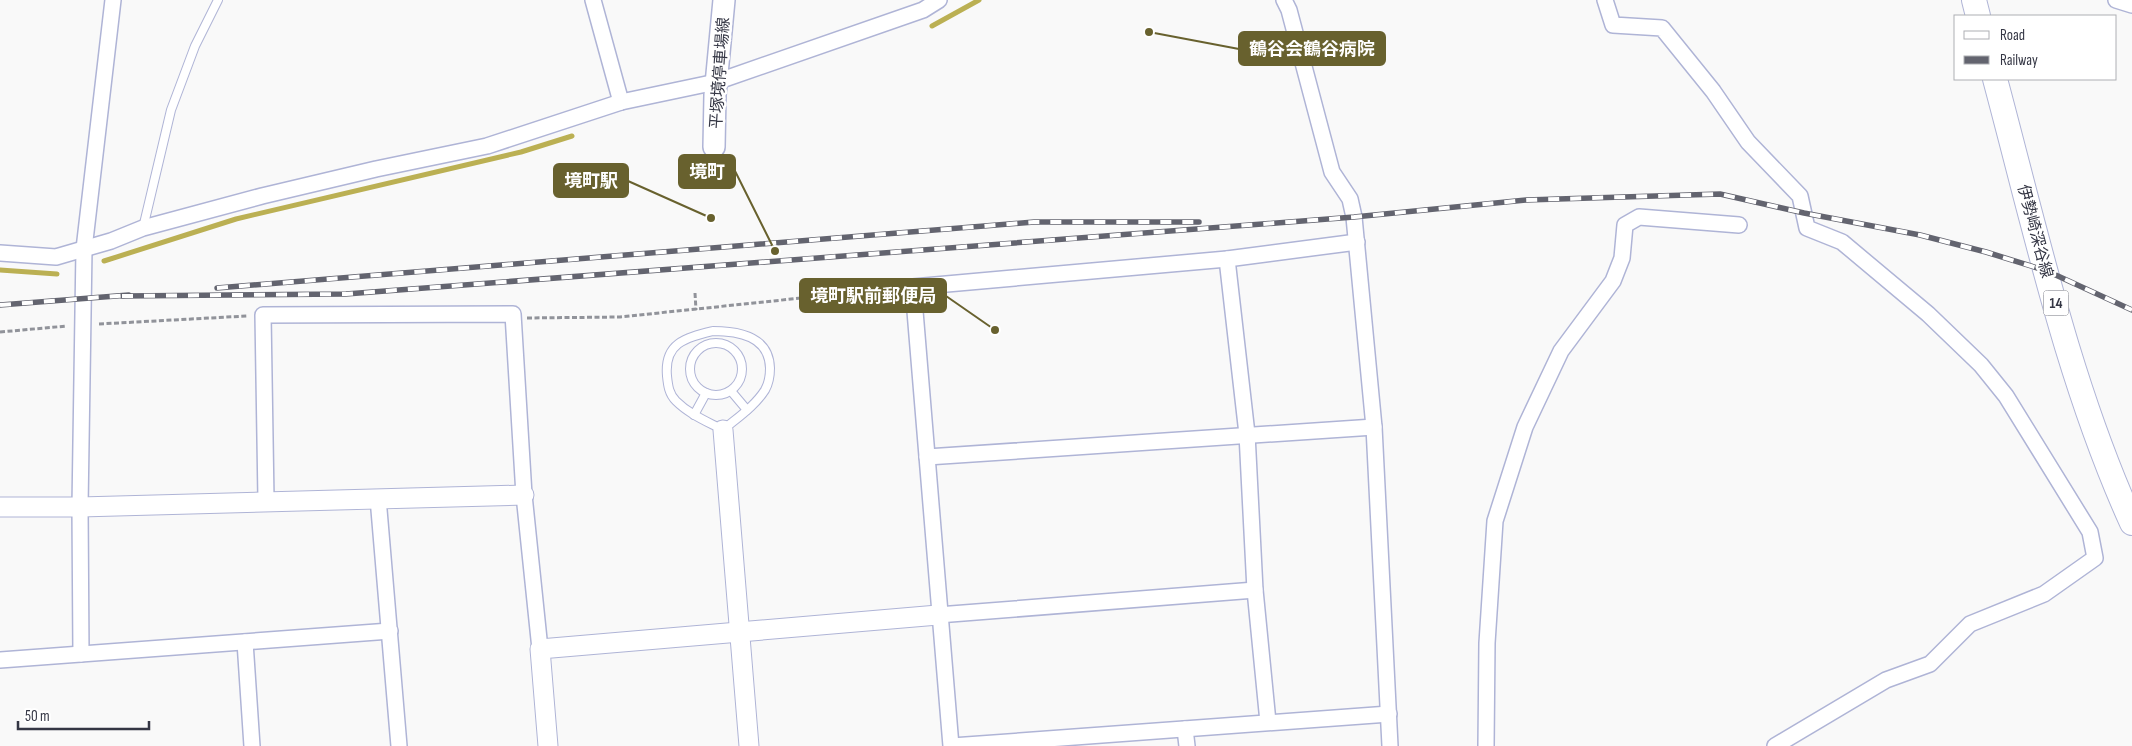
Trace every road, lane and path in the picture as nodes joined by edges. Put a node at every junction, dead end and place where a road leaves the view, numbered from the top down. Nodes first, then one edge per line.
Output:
1 (113, 0) edge
2 (218, 0) edge
3 (592, 0) edge
4 (724, 0) edge
5 (940, 0) edge
6 (1284, 0) edge
7 (1605, 0) edge
8 (1974, 0) edge
9 (2116, 0) edge
10 (2132, 5) edge
11 (1978, 15) edge
12 (1995, 80) edge
13 (715, 95) junction
14 (621, 102) junction
15 (714, 147) dead end
16 (1739, 224) dead end
17 (144, 228) junction
18 (1357, 242) junction
19 (84, 248) junction
20 (0, 253) edge
21 (1227, 259) junction
22 (913, 287) junction
23 (695, 293) dead end
24 (696, 310) junction
25 (263, 315) junction
26 (514, 318) junction
27 (82, 325) junction
28 (713, 331) junction
29 (0, 332) edge
30 (714, 343) junction
31 (730, 390) junction
32 (706, 393) junction
33 (747, 410) junction
34 (694, 415) junction
35 (1374, 426) junction
36 (722, 430) junction
37 (1247, 434) junction
38 (927, 457) junction
39 (524, 495) junction
40 (378, 498) junction
41 (266, 500) junction
42 (0, 507) edge
43 (80, 507) junction
44 (2132, 522) edge
45 (1255, 590) junction
46 (938, 615) junction
47 (390, 631) junction
48 (740, 633) junction
49 (245, 642) junction
50 (540, 649) junction
51 (81, 654) junction
52 (0, 660) edge
53 (1389, 714) junction
54 (1268, 722) junction
55 (1185, 729) junction
56 (252, 746) edge
57 (399, 746) edge
58 (548, 746) edge
59 (749, 746) edge
60 (952, 746) edge
61 (1187, 746) edge
62 (1390, 746) edge
63 (1486, 746) edge
64 (1775, 746) edge

1 - 19 street
2 - 17 lane
3 - 14 street
4 - 13 main road, 平塚境停車場線
5 - 13 street
6 - 18 street
7 - 64 street
8 - 11 main road
9 - 10 street
12 - 44 main road, 伊勢崎深谷線 / 14
13 - 14 street
13 - 15 main road, 平塚境停車場線
14 - 17 street
16 - 63 street
17 - 19 street
18 - 21 street
18 - 35 street
19 - 20 street
19 - 27 street
21 - 22 street
21 - 37 street
22 - 24 path
22 - 38 street
23 - 24 path
24 - 26 path
25 - 26 street
25 - 27 path
25 - 41 street
26 - 39 street
27 - 29 path
27 - 43 street
28 - 30 lane
28 - 33 lane
28 - 34 lane
30 - 31 lane
30 - 32 lane
31 - 32 lane
31 - 33 lane
32 - 34 lane
33 - 36 lane
34 - 36 lane
35 - 37 street
35 - 53 street
36 - 48 street
37 - 38 street
37 - 45 street
38 - 46 street
39 - 40 street
39 - 50 street
40 - 41 street
40 - 47 street
41 - 43 street
42 - 43 street
43 - 51 street
45 - 46 street
45 - 54 street
46 - 48 street
46 - 60 street
47 - 49 street
47 - 57 street
48 - 50 street
48 - 59 street
49 - 51 street
49 - 56 street
50 - 58 street
51 - 52 street
53 - 54 street
53 - 62 street
54 - 55 street
55 - 60 street
55 - 61 street

